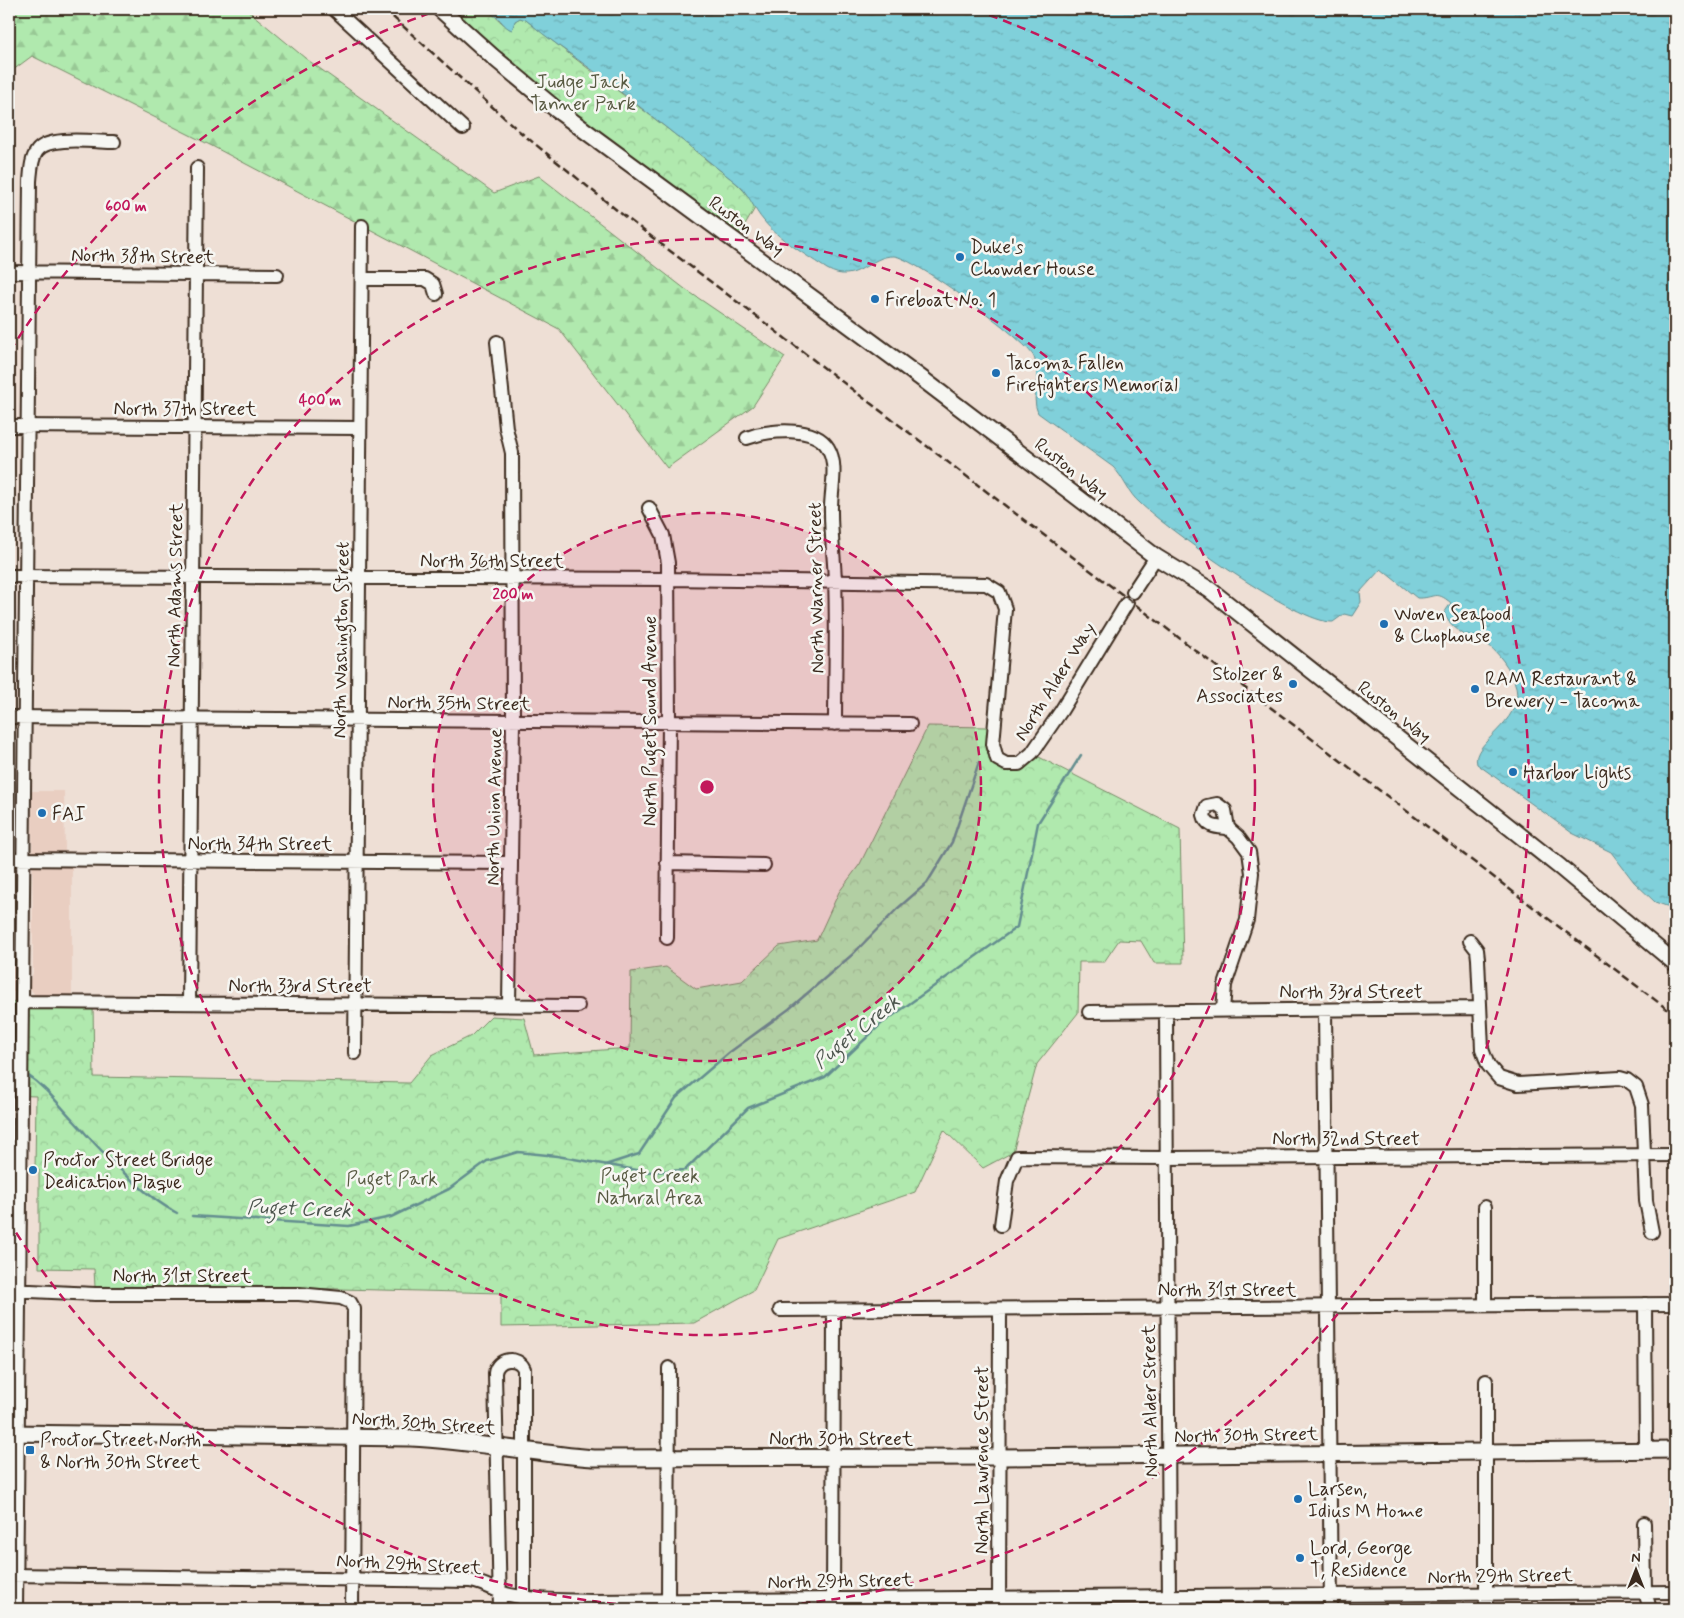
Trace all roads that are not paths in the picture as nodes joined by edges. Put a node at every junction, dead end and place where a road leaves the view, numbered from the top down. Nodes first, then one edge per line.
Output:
1 (334, 9) edge
2 (440, 9) edge
3 (463, 128) dead end
4 (114, 142) dead end
5 (197, 168) dead end
6 (362, 226) dead end
7 (9, 272) edge
8 (29, 272) junction
9 (196, 274) junction
10 (277, 275) dead end
11 (362, 279) junction
12 (436, 294) dead end
13 (497, 342) dead end
14 (28, 425) junction
15 (9, 426) edge
16 (195, 426) junction
17 (360, 428) junction
18 (747, 438) dead end
19 (649, 508) dead end
20 (1156, 557) junction
21 (193, 575) junction
22 (9, 576) edge
23 (27, 576) junction
24 (359, 579) junction
25 (512, 579) junction
26 (668, 579) junction
27 (836, 581) junction
28 (9, 717) edge
29 (24, 717) junction
30 (192, 717) junction
31 (358, 720) junction
32 (513, 721) junction
33 (670, 722) junction
34 (835, 724) junction
35 (910, 724) dead end
36 (993, 737) joint
37 (1228, 828) dead end
38 (9, 859) edge
39 (24, 859) junction
40 (190, 861) junction
41 (357, 862) junction
42 (511, 863) junction
43 (667, 863) junction
44 (764, 865) dead end
45 (666, 938) dead end
46 (1470, 942) dead end
47 (1675, 963) edge
48 (189, 1003) junction
49 (355, 1004) junction
50 (509, 1005) junction
51 (578, 1006) dead end
52 (21, 1008) junction
53 (1480, 1008) junction
54 (1223, 1010) junction
55 (1324, 1010) junction
56 (1089, 1012) dead end
57 (1166, 1012) junction
58 (355, 1054) dead end
59 (1644, 1155) junction
60 (1675, 1155) edge
61 (1326, 1157) junction
62 (1166, 1158) junction
63 (1485, 1207) dead end
64 (1001, 1225) dead end
65 (1652, 1232) dead end
66 (14, 1290) edge
67 (1645, 1304) junction
68 (1675, 1304) edge
69 (1485, 1306) junction
70 (1328, 1307) junction
71 (1167, 1308) junction
72 (780, 1310) dead end
73 (1000, 1310) junction
74 (834, 1311) junction
75 (669, 1368) dead end
76 (1486, 1381) dead end
77 (13, 1433) edge
78 (352, 1437) junction
79 (497, 1446) junction
80 (1646, 1450) junction
81 (1675, 1450) edge
82 (525, 1451) junction
83 (1486, 1452) junction
84 (1329, 1453) junction
85 (1169, 1455) junction
86 (1000, 1457) junction
87 (668, 1458) junction
88 (834, 1458) junction
89 (1644, 1523) dead end
90 (12, 1575) edge
91 (352, 1579) junction
92 (1645, 1592) junction
93 (1675, 1592) edge
94 (500, 1593) junction
95 (1486, 1594) junction
96 (1331, 1595) junction
97 (999, 1603) edge
98 (1169, 1603) edge
99 (524, 1604) edge
100 (833, 1604) edge
101 (668, 1605) edge
102 (16, 1609) edge
103 (352, 1609) edge
104 (500, 1609) edge
105 (1331, 1609) edge
106 (1486, 1609) edge
107 (1650, 1609) edge

1 - 3 street
2 - 20 main road, Ruston Way
4 - 8 street
5 - 9 street, North Adams Street
6 - 11 street, North Washington Street
7 - 8 street, North 38th Street
8 - 9 street, North 38th Street
8 - 14 street
9 - 10 street, North 38th Street
9 - 16 street, North Adams Street
11 - 12 street
11 - 17 street, North Washington Street
13 - 25 street, North Union Avenue
14 - 15 street, North 37th Street
14 - 16 street, North 37th Street
14 - 23 street
16 - 17 street, North 37th Street
16 - 21 street, North Adams Street
17 - 24 street, North Washington Street
18 - 27 street, North Warner Street
19 - 26 street, North Puget Sound Avenue
20 - 36 street, North Alder Way
20 - 47 main road, Ruston Way
21 - 23 street, North 36th Street
21 - 24 street, North 36th Street
21 - 30 street, North Adams Street
22 - 23 street, North 36th Street
23 - 29 street
24 - 25 street, North 36th Street
24 - 31 street, North Washington Street
25 - 26 street, North 36th Street
25 - 32 street, North Union Avenue
26 - 27 street, North 36th Street
26 - 33 street, North Puget Sound Avenue
27 - 34 street, North Warner Street
27 - 36 street, North 36th Street
28 - 29 street, North 35th Street
29 - 30 street, North 35th Street
29 - 39 street
30 - 31 street, North 35th Street
30 - 40 street, North Adams Street
31 - 32 street, North 35th Street
31 - 41 street, North Washington Street
32 - 33 street, North 35th Street
32 - 42 street, North Union Avenue
33 - 34 street, North 35th Street
33 - 43 street, North Puget Sound Avenue
34 - 35 street, North 35th Street
37 - 54 street
38 - 39 street, North 34th Street
39 - 40 street, North 34th Street
39 - 52 street
40 - 41 street, North 34th Street
40 - 48 street, North Adams Street
41 - 42 street, North 34th Street
41 - 49 street, North Washington Street
42 - 50 street, North Union Avenue
43 - 44 street
43 - 45 street, North Puget Sound Avenue
46 - 53 street
48 - 49 street, North 33rd Street
48 - 52 street, North 33rd Street
49 - 50 street, North 33rd Street
49 - 58 street, North Washington Street
50 - 51 street, North 33rd Street
52 - 66 street
53 - 55 street, North 33rd Street
53 - 59 street
54 - 55 street, North 33rd Street
54 - 57 street, North 33rd Street
55 - 61 street
56 - 57 street, North 33rd Street
57 - 62 street, North Alder Street
59 - 60 street, North 32nd Street
59 - 61 street, North 32nd Street
59 - 65 street
61 - 62 street, North 32nd Street
61 - 70 street
62 - 64 street, North 32nd Street
62 - 71 street, North Alder Street
63 - 69 street
66 - 77 street
66 - 78 street, North 31st Street
67 - 68 street, North 31st Street
67 - 69 street, North 31st Street
67 - 80 street
69 - 70 street, North 31st Street
70 - 71 street, North 31st Street
70 - 84 street
71 - 73 street, North 31st Street
71 - 85 street, North Alder Street
72 - 74 street, North 31st Street
73 - 74 street, North 31st Street
73 - 86 street, North Lawrence Street
74 - 88 street
75 - 87 street
76 - 83 street
77 - 78 main road, North 30th Street
77 - 90 street
78 - 79 main road, North 30th Street
78 - 91 street
79 - 82 main road, North 30th Street
79 - 82 street
79 - 94 street
80 - 81 main road, North 30th Street
80 - 83 main road, North 30th Street
82 - 87 main road, North 30th Street
82 - 99 street
83 - 84 main road, North 30th Street
83 - 95 street
84 - 85 main road, North 30th Street
84 - 96 street
85 - 86 main road, North 30th Street
85 - 98 street, North Alder Street
86 - 88 main road, North 30th Street
86 - 97 street, North Lawrence Street
87 - 88 main road, North 30th Street
87 - 101 street
88 - 100 street
89 - 92 street
90 - 91 street, North 29th Street
90 - 102 street
91 - 94 street, North 29th Street
91 - 103 street
92 - 93 street, North 29th Street
92 - 95 street, North 29th Street
92 - 107 street
94 - 99 street, North 29th Street
94 - 104 street
95 - 96 street, North 29th Street
95 - 106 street
96 - 98 street, North 29th Street
96 - 105 street
97 - 98 street, North 29th Street
97 - 100 street, North 29th Street
99 - 101 street, North 29th Street
100 - 101 street, North 29th Street

